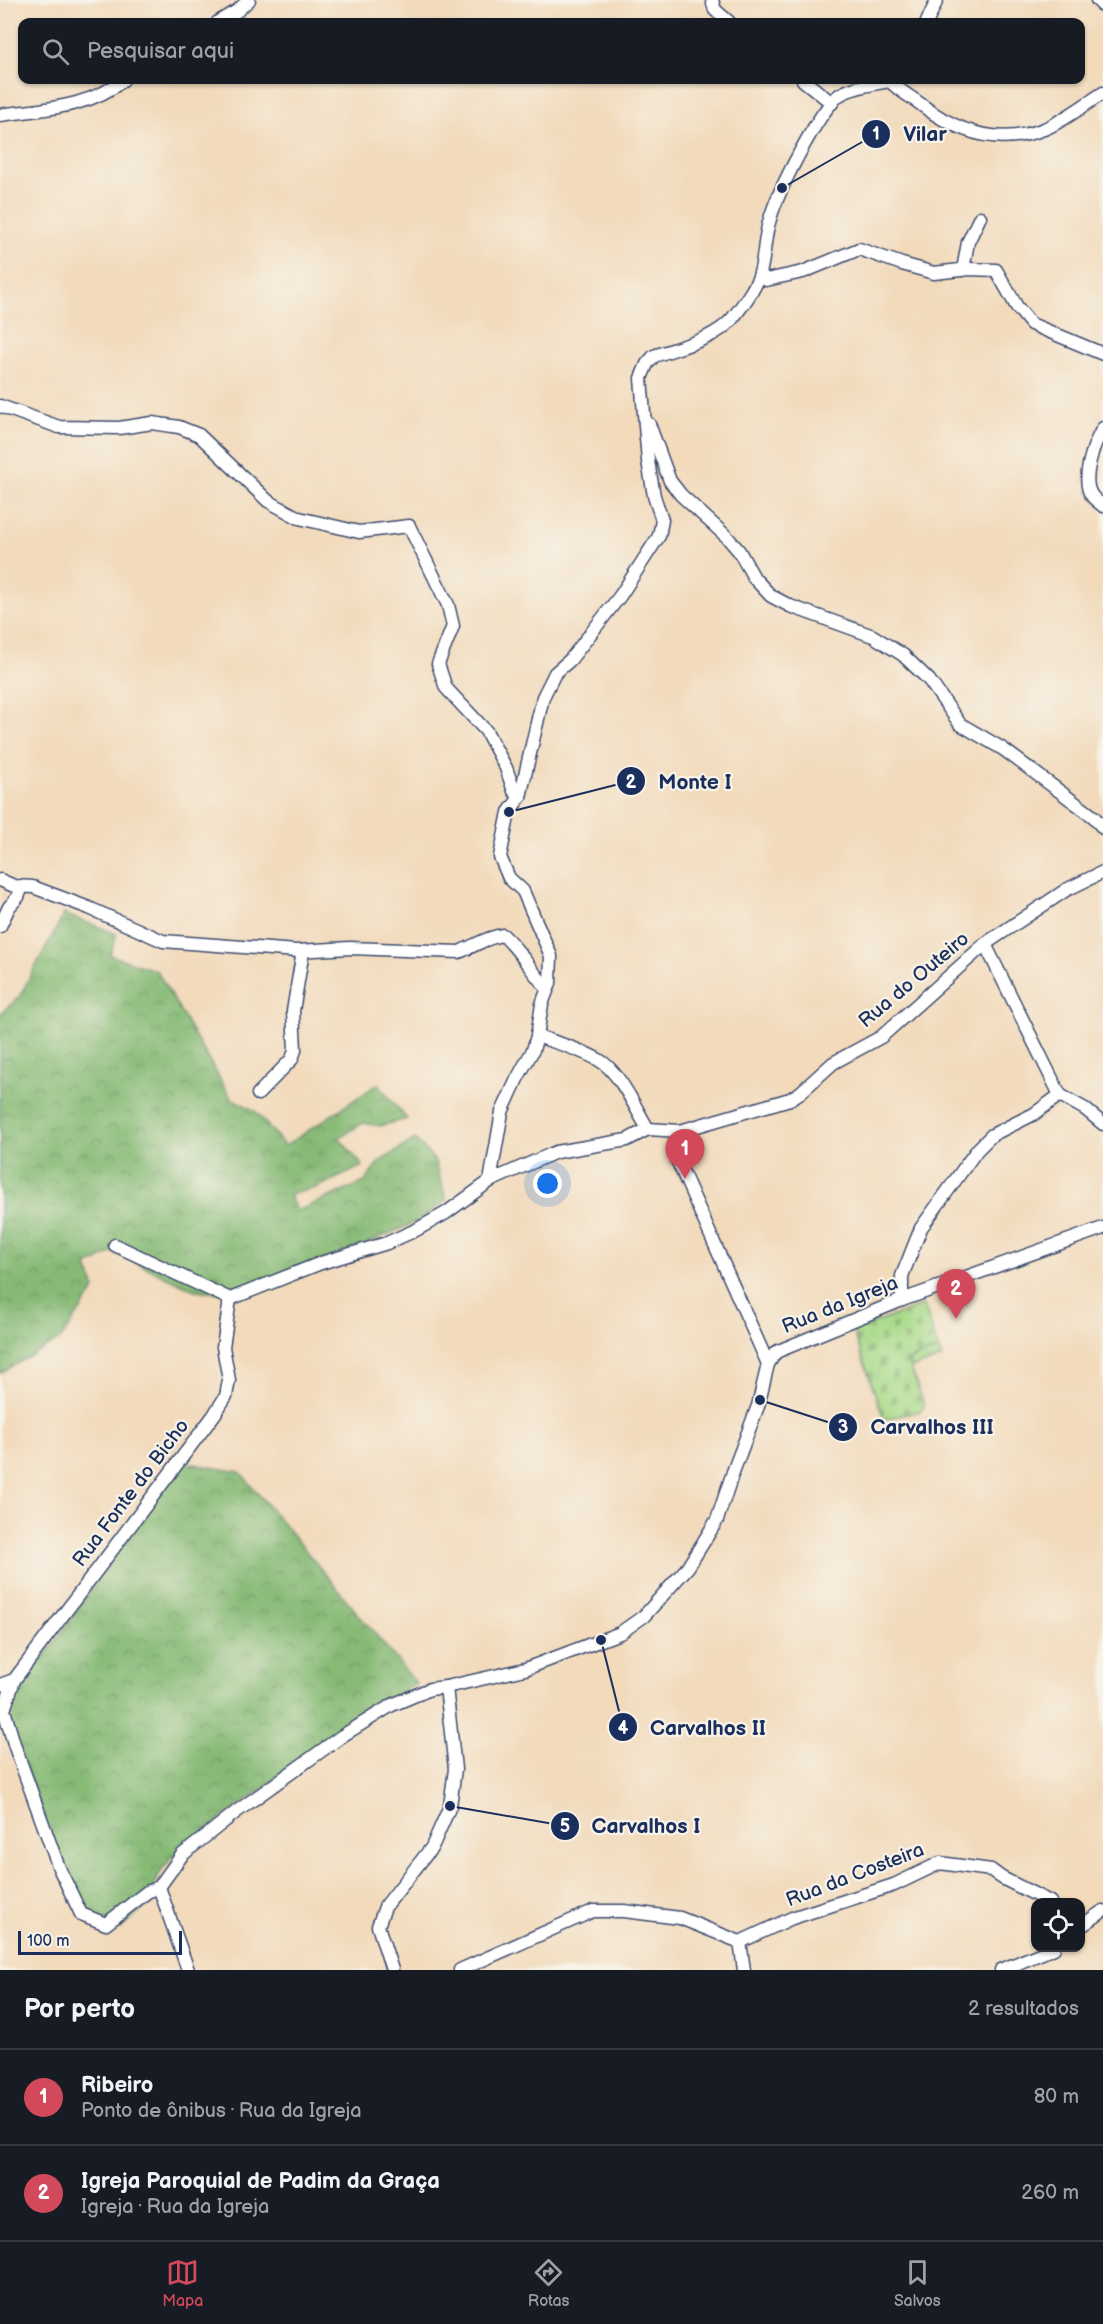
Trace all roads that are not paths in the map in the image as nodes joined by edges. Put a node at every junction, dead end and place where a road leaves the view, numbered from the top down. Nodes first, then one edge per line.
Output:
1 (249, 0) edge
2 (712, 0) edge
3 (937, 0) edge
4 (1097, 0) edge
5 (1103, 6) edge
6 (225, 18) edge
7 (724, 18) edge
8 (929, 18) edge
9 (117, 84) edge
10 (809, 84) edge
11 (874, 84) edge
12 (894, 84) edge
13 (1103, 93) edge
14 (832, 103) junction
15 (0, 115) edge
16 (980, 217) dead end
17 (963, 270) junction
18 (760, 274) junction
19 (1103, 354) edge
20 (0, 406) edge
21 (644, 408) junction
22 (1103, 428) edge
23 (1103, 506) edge
24 (520, 797) junction
25 (1103, 828) edge
26 (1103, 872) edge
27 (0, 880) edge
28 (22, 887) junction
29 (4, 907) edge
30 (0, 926) edge
31 (985, 944) junction
32 (303, 951) junction
33 (548, 989) junction
34 (537, 1036) junction
35 (258, 1094) dead end
36 (1060, 1095) junction
37 (1103, 1124) edge
38 (648, 1129) junction
39 (680, 1131) junction
40 (490, 1181) junction
41 (1103, 1228) edge
42 (115, 1245) dead end
43 (230, 1299) junction
44 (902, 1300) junction
45 (768, 1364) junction
46 (14, 1680) junction
47 (0, 1685) edge
48 (446, 1687) junction
49 (159, 1887) junction
50 (1042, 1898) edge
51 (1103, 1911) edge
52 (1085, 1923) edge
53 (740, 1942) junction
54 (1042, 1952) edge
55 (188, 1970) edge
56 (392, 1970) edge
57 (460, 1970) edge
58 (744, 1970) edge
59 (1001, 1970) edge

1 - 6 street
2 - 7 street
3 - 8 street
4 - 5 street
9 - 15 street
10 - 14 street
11 - 14 street
12 - 13 street
14 - 18 street
16 - 17 street
17 - 18 street
17 - 19 street
18 - 21 street
20 - 24 street
21 - 24 street
21 - 25 street
22 - 23 street
24 - 33 street
26 - 31 street, Rua do Outeiro
27 - 28 street
28 - 29 street
28 - 32 street
29 - 30 street
31 - 36 street
31 - 39 street, Rua do Outeiro
32 - 33 street
32 - 35 street
33 - 34 street
34 - 38 street
34 - 40 street
36 - 37 street
36 - 44 street
38 - 39 street
38 - 40 street
39 - 45 street, Rua da Igreja
40 - 43 street
41 - 44 street, Rua da Igreja
42 - 43 street
43 - 46 street, Rua Fonte do Bicho
44 - 45 street, Rua da Igreja
45 - 48 street
46 - 47 street
46 - 49 street
48 - 49 street
48 - 56 street
49 - 55 street
50 - 53 street, Rua da Costeira
51 - 52 street
53 - 57 street
53 - 58 street
54 - 59 street

